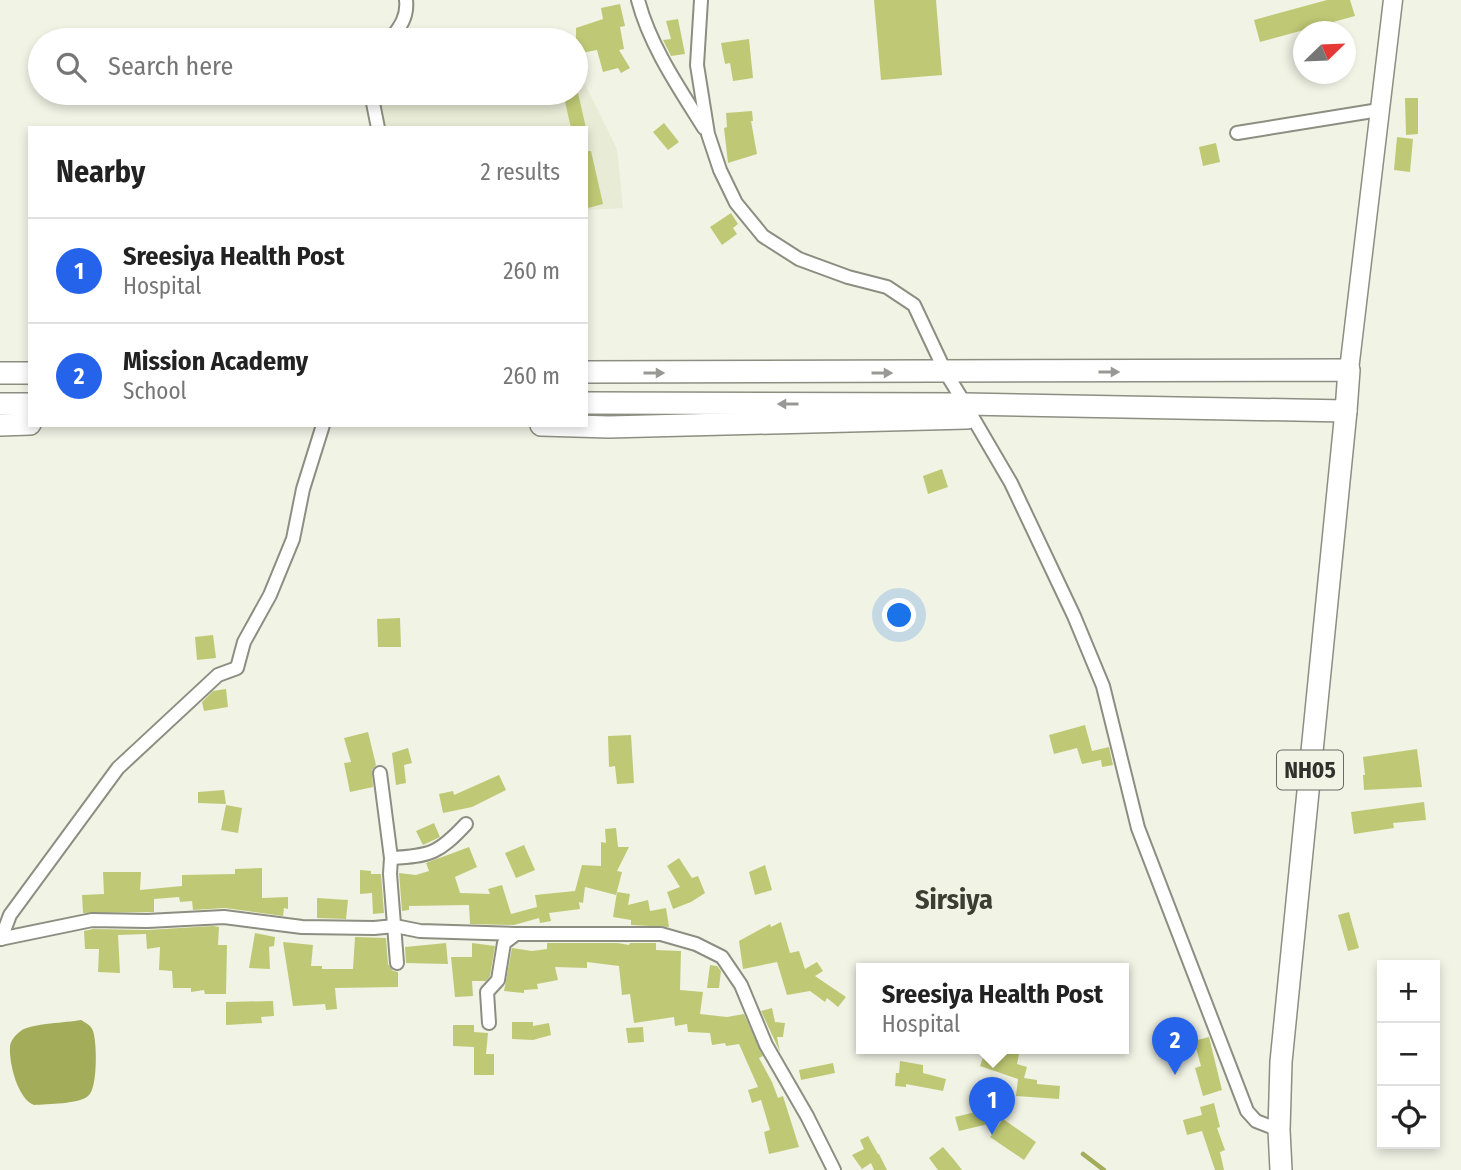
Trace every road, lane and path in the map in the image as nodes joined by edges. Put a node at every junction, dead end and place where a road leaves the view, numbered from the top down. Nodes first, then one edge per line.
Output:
1 (406, 0) edge
2 (638, 0) edge
3 (701, 0) edge
4 (1393, 0) edge
5 (400, 28) edge
6 (373, 105) edge
7 (1379, 110) junction
8 (378, 126) edge
9 (708, 134) junction
10 (1237, 134) dead end
11 (1349, 370) junction
12 (588, 372) edge
13 (0, 373) edge
14 (28, 373) edge
15 (946, 373) junction
16 (588, 403) edge
17 (0, 404) edge
18 (28, 404) edge
19 (969, 411) junction
20 (1346, 411) junction
21 (28, 424) edge
22 (0, 425) edge
23 (588, 426) edge
24 (322, 427) edge
25 (380, 773) dead end
26 (466, 824) dead end
27 (391, 858) junction
28 (395, 926) junction
29 (516, 934) junction
30 (1, 939) edge
31 (397, 963) dead end
32 (489, 1023) dead end
33 (1279, 1130) junction
34 (834, 1170) edge
35 (1281, 1170) edge

1 - 5 street
2 - 9 street
3 - 9 street
4 - 7 main road, NH05
6 - 8 street
7 - 10 street
7 - 11 main road, NH05
9 - 15 street
15 -> 11 highway
11 - 20 highway, NH05
12 -> 15 highway
13 - 14 highway
15 - 19 street
19 -> 16 highway
17 - 18 highway
19 - 20 highway
19 - 23 highway
19 - 33 street
20 - 33 highway, NH05
21 - 22 highway
24 - 30 street
25 - 27 street
26 - 27 street
27 - 28 street
28 - 29 street
28 - 30 street
28 - 31 street
29 - 32 street
29 - 34 street
33 - 35 highway, NH05

